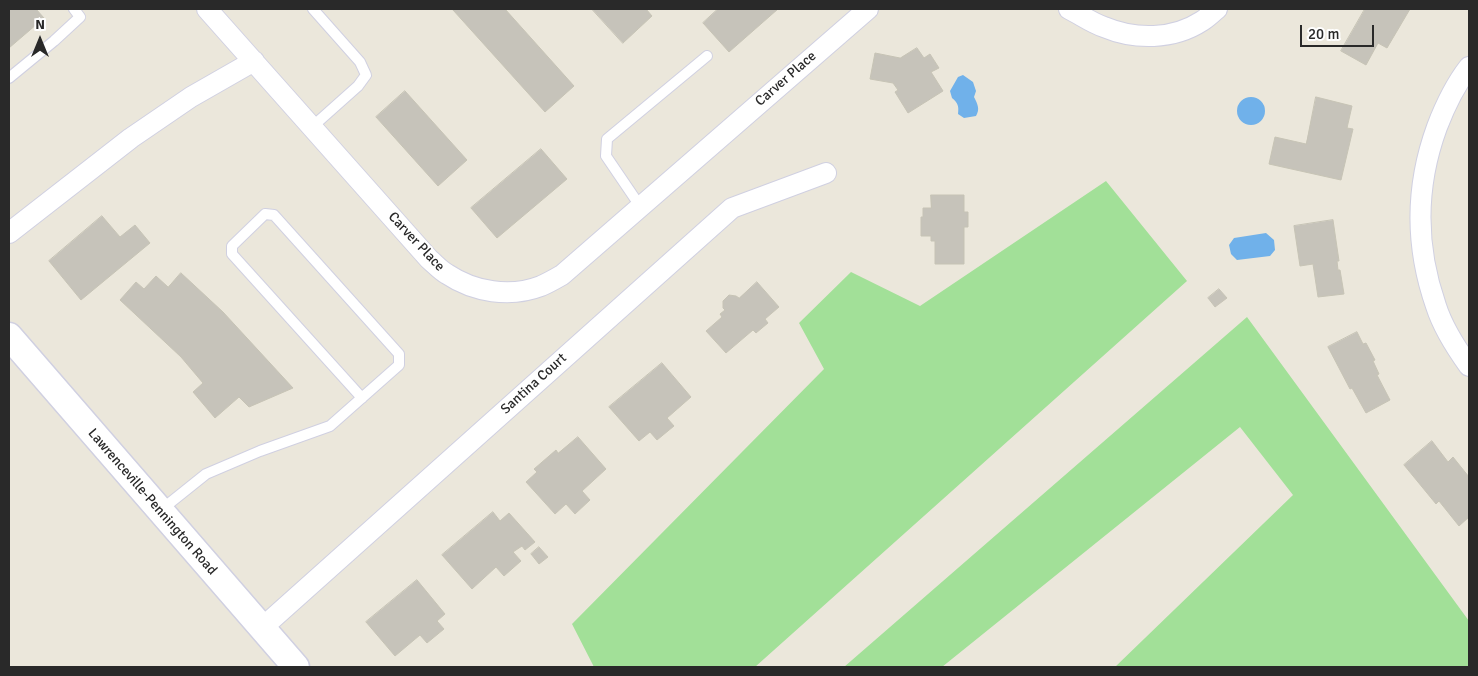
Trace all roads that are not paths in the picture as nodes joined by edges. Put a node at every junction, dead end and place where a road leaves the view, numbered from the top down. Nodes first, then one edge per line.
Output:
1 (74, 9) edge
2 (207, 9) edge
3 (313, 9) edge
4 (868, 9) edge
5 (1069, 9) edge
6 (1217, 9) edge
7 (707, 56) dead end
8 (254, 61) junction
9 (1469, 67) edge
10 (9, 78) edge
11 (312, 127) junction
12 (826, 173) dead end
13 (640, 206) junction
14 (9, 233) edge
15 (9, 336) edge
16 (1469, 366) edge
17 (362, 398) junction
18 (160, 511) junction
19 (262, 628) junction
20 (296, 667) edge

1 - 10 lane
2 - 8 street, Carver Place
3 - 11 lane
4 - 13 street, Carver Place
5 - 6 street
7 - 13 lane
8 - 11 street, Carver Place
8 - 14 street
9 - 16 street
11 - 13 street, Carver Place
12 - 19 street, Santina Court
15 - 18 street, Lawrenceville-Pennington Road
17 - 17 lane
17 - 18 lane
18 - 19 street, Lawrenceville-Pennington Road
19 - 20 street, Lawrenceville-Pennington Road

